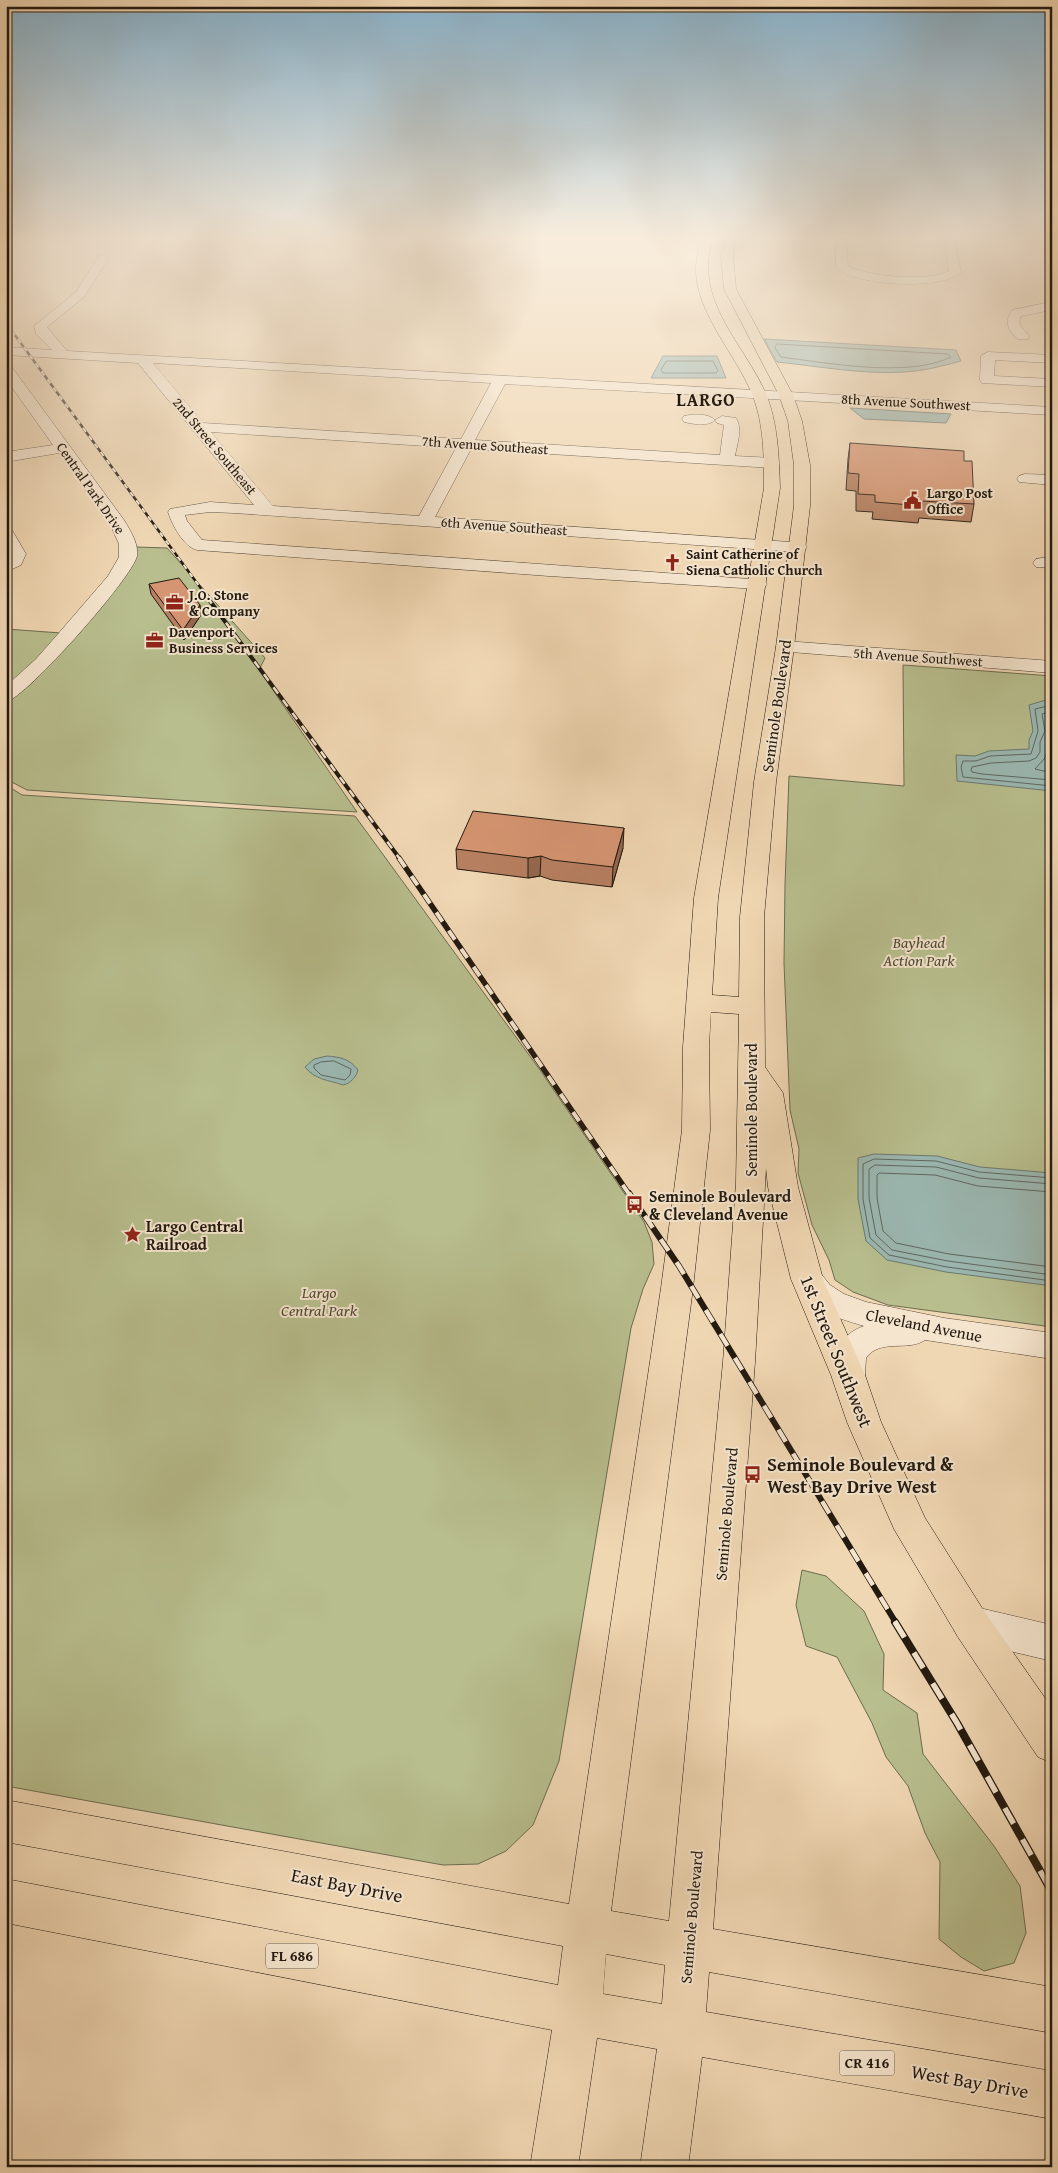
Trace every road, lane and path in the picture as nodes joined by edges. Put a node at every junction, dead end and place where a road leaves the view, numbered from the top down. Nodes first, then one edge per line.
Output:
1 (46, 336) edge
2 (727, 336) edge
3 (755, 336) edge
4 (6, 351) edge
5 (63, 354) junction
6 (142, 359) junction
7 (1052, 359) edge
8 (6, 369) edge
9 (501, 378) junction
10 (1052, 384) edge
11 (759, 394) junction
12 (786, 395) junction
13 (1052, 411) edge
14 (689, 419) dead end
15 (198, 427) junction
16 (466, 443) junction
17 (63, 448) junction
18 (6, 457) edge
19 (727, 460) junction
20 (772, 464) junction
21 (1025, 479) dead end
22 (1052, 480) edge
23 (268, 511) junction
24 (425, 520) junction
25 (6, 534) edge
26 (764, 545) junction
27 (798, 548) junction
28 (6, 567) edge
29 (758, 584) junction
30 (748, 642) junction
31 (785, 647) junction
32 (1052, 667) edge
33 (6, 696) edge
34 (742, 802) junction
35 (699, 1003) junction
36 (751, 1006) junction
37 (751, 1068) junction
38 (807, 1279) junction
39 (944, 1331) junction
40 (1052, 1346) edge
41 (848, 1375) junction
42 (971, 1624) junction
43 (1052, 1643) edge
44 (1052, 1743) edge
45 (6, 1821) edge
46 (6, 1901) edge
47 (587, 1929) junction
48 (689, 1947) junction
49 (1052, 2010) edge
50 (578, 2012) junction
51 (682, 2031) junction
52 (1052, 2095) edge
53 (554, 2167) edge
54 (664, 2167) edge

1 - 5 street
2 - 11 main road, Seminole Boulevard
3 - 12 main road, Seminole Boulevard
4 - 5 street, 8th Avenue Southwest
5 - 6 street, 8th Avenue Southwest
6 - 9 street, 8th Avenue Southwest
6 - 15 street, 2nd Street Southeast
7 - 10 street
8 - 17 street, Central Park Drive
9 - 11 street, 8th Avenue Southwest
9 - 16 street
11 - 12 street, 8th Avenue Southwest
11 - 20 main road, Seminole Boulevard
12 - 13 street, 8th Avenue Southwest
12 - 27 main road, Seminole Boulevard
14 - 19 street
15 - 16 street, 7th Avenue Southeast
15 - 23 street, 2nd Street Southeast
16 - 19 street, 7th Avenue Southeast
16 - 24 street
17 - 18 street
17 - 33 street, Central Park Drive
19 - 20 street, 7th Avenue Southeast
20 - 26 main road, Seminole Boulevard
21 - 22 street
23 - 24 street, 6th Avenue Southeast
23 - 29 street, 6th Avenue Southeast
24 - 26 street, 6th Avenue Southeast
25 - 28 street
26 - 27 street, 6th Avenue Southeast
26 - 29 main road, Seminole Boulevard
27 - 31 main road, Seminole Boulevard
29 - 30 main road, Seminole Boulevard
30 - 31 main road
30 - 34 main road, Seminole Boulevard
31 - 32 street, 5th Avenue Southwest
31 - 34 main road, Seminole Boulevard
34 - 35 main road, Seminole Boulevard
34 - 36 main road, Seminole Boulevard
35 - 36 main road
35 - 47 main road, Seminole Boulevard
36 - 37 main road, Seminole Boulevard
37 - 38 main road, 1st Street Southwest
37 - 48 main road, Seminole Boulevard
38 - 39 street, Cleveland Avenue
38 - 41 main road, 1st Street Southwest
39 - 40 street, Cleveland Avenue
39 - 41 street
41 - 42 main road, 1st Street Southwest
42 - 43 street
42 - 44 main road, 1st Street Southwest
45 - 47 main road, East Bay Drive
46 - 50 main road, FL 686
47 - 48 main road, East Bay Drive
47 - 50 main road, Seminole Boulevard
48 - 49 main road
48 - 51 main road, Seminole Boulevard
50 - 51 main road, FL 686
50 - 53 main road, Seminole Boulevard
51 - 52 main road, West Bay Drive / CR 416
51 - 54 main road, Seminole Boulevard

